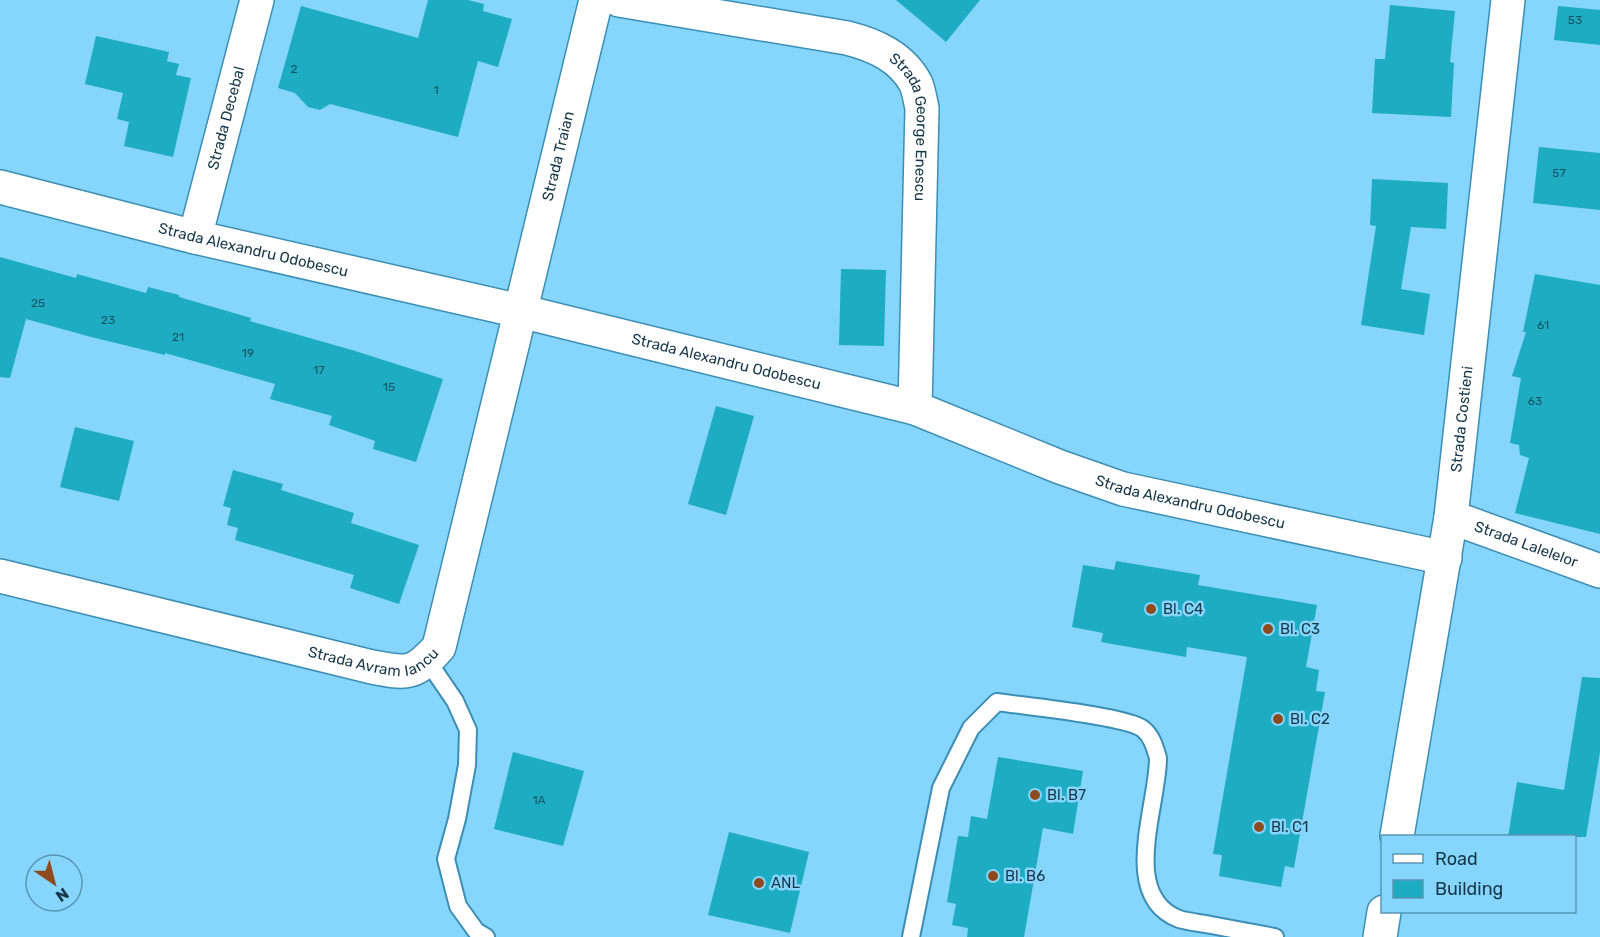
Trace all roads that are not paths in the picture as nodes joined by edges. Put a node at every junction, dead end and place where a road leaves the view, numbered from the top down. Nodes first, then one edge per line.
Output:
1 (257, 0) edge
2 (596, 0) edge
3 (619, 0) edge
4 (1508, 0) edge
5 (0, 187) edge
6 (195, 237) junction
7 (520, 311) junction
8 (915, 408) junction
9 (1451, 517) junction
10 (1445, 558) junction
11 (1600, 572) edge
12 (0, 576) edge
13 (427, 660) junction
14 (1397, 835) edge
15 (1384, 913) edge
16 (486, 937) edge
17 (911, 937) edge
18 (1275, 937) edge
19 (1380, 937) edge

1 - 6 street, Strada Decebal
2 - 7 street, Strada Traian
3 - 8 street, Strada George Enescu
4 - 9 street, Strada Costieni
5 - 6 street, Strada Alexandru Odobescu
6 - 7 street, Strada Alexandru Odobescu
7 - 8 street, Strada Alexandru Odobescu
7 - 13 street, Strada Avram Iancu
8 - 10 street, Strada Alexandru Odobescu
9 - 10 street, Strada Costieni
9 - 11 street, Strada Lalelelor
10 - 14 street, Strada Costieni
12 - 13 street, Strada Avram Iancu
13 - 16 lane
15 - 19 street
17 - 18 lane

